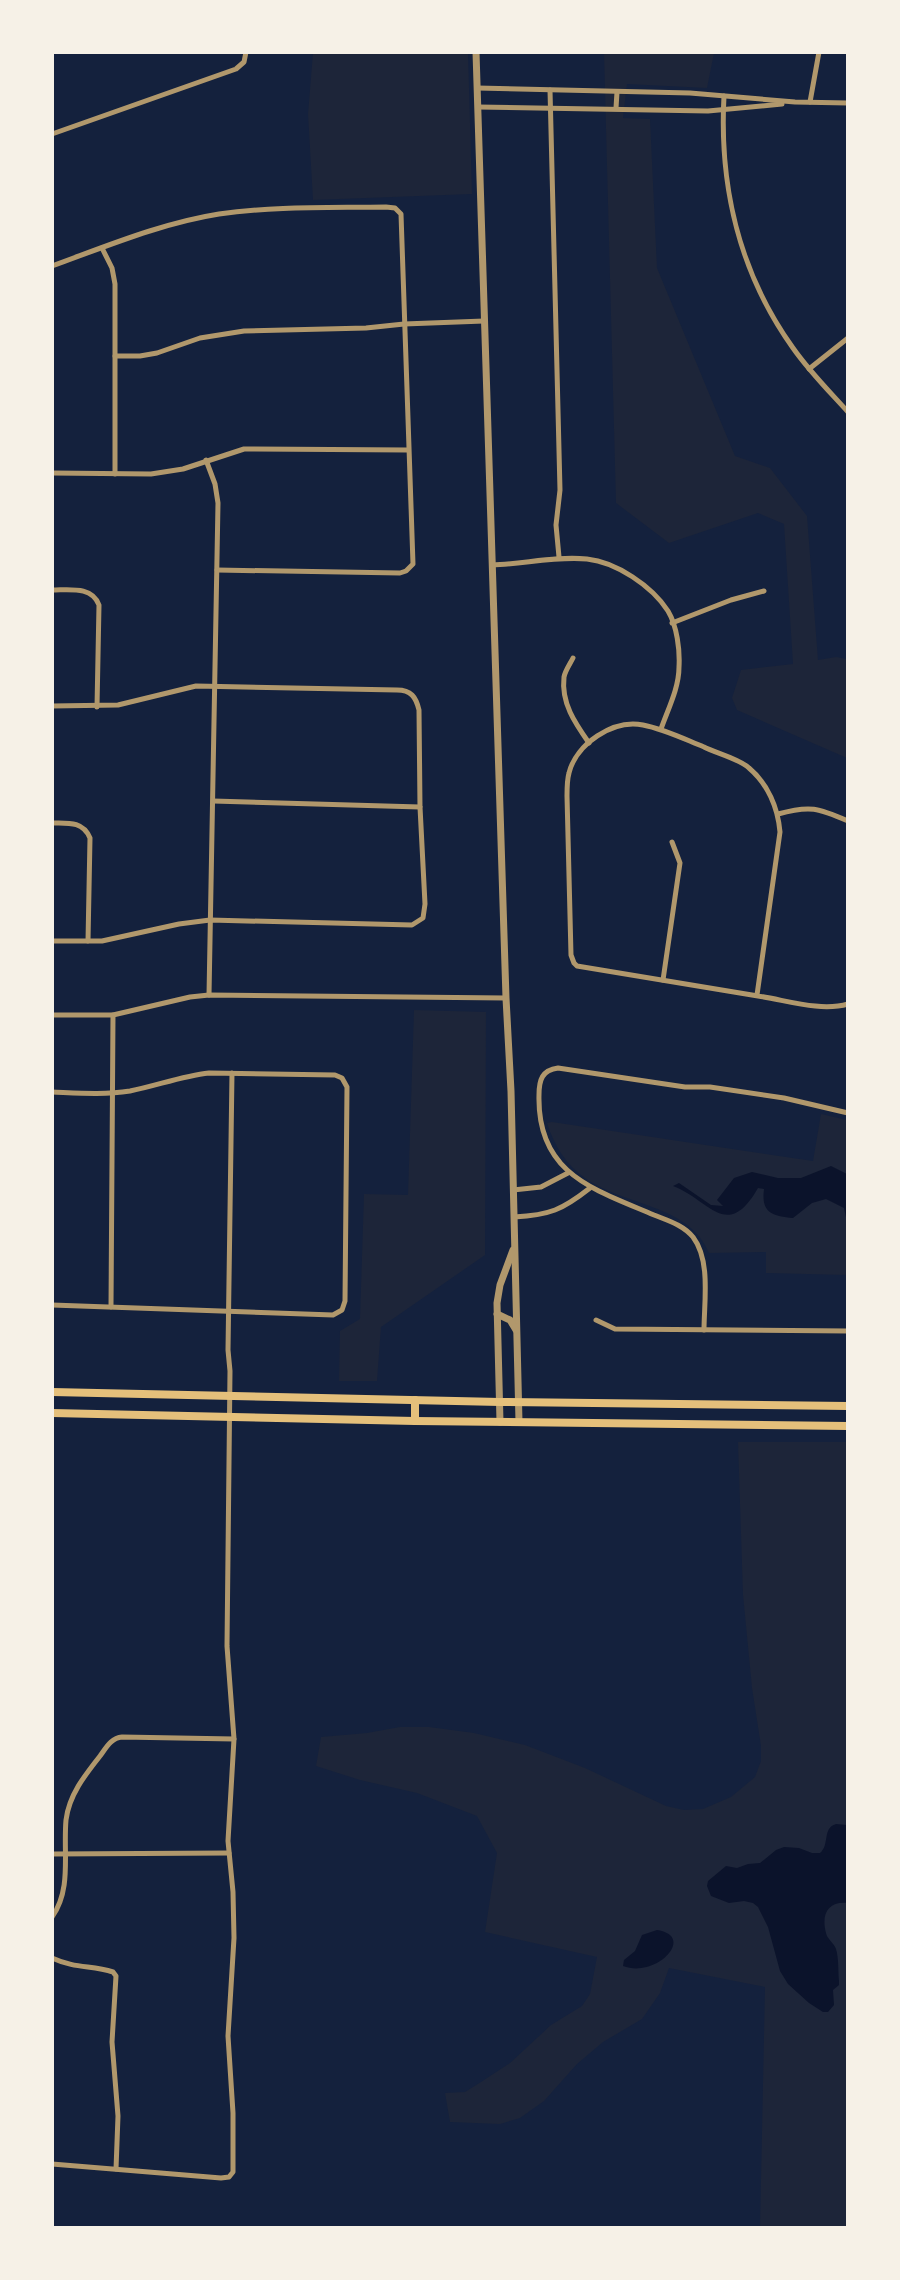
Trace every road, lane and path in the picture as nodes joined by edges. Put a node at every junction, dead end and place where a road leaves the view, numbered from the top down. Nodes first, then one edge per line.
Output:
1 (246, 52) edge
2 (476, 52) edge
3 (819, 52) edge
4 (477, 88) junction
5 (550, 90) junction
6 (617, 92) junction
7 (724, 96) junction
8 (795, 102) junction
9 (810, 102) junction
10 (848, 103) edge
11 (478, 107) junction
12 (550, 108) junction
13 (616, 108) junction
14 (723, 110) junction
15 (52, 134) edge
16 (102, 248) junction
17 (52, 266) edge
18 (484, 321) junction
19 (404, 324) junction
20 (848, 338) edge
21 (115, 356) junction
22 (809, 369) junction
23 (848, 412) edge
24 (408, 450) junction
25 (206, 460) junction
26 (52, 473) edge
27 (115, 474) junction
28 (559, 557) junction
29 (492, 565) junction
30 (217, 570) junction
31 (52, 590) edge
32 (764, 591) dead end
33 (672, 623) junction
34 (573, 658) dead end
35 (215, 686) junction
36 (52, 706) edge
37 (97, 707) junction
38 (661, 729) junction
39 (589, 743) junction
40 (213, 801) junction
41 (420, 807) junction
42 (778, 814) junction
43 (848, 821) edge
44 (52, 823) edge
45 (672, 842) dead end
46 (210, 920) junction
47 (52, 940) edge
48 (88, 941) junction
49 (663, 980) junction
50 (209, 995) junction
51 (757, 995) junction
52 (506, 998) junction
53 (848, 1004) edge
54 (52, 1015) edge
55 (113, 1015) junction
56 (232, 1073) junction
57 (52, 1092) edge
58 (113, 1092) junction
59 (848, 1113) edge
60 (568, 1173) junction
61 (590, 1188) junction
62 (514, 1190) junction
63 (514, 1217) junction
64 (515, 1245) junction
65 (52, 1305) edge
66 (111, 1307) junction
67 (228, 1312) junction
68 (497, 1314) junction
69 (596, 1320) dead end
70 (704, 1330) junction
71 (848, 1331) edge
72 (517, 1332) junction
73 (52, 1392) edge
74 (229, 1396) junction
75 (415, 1400) junction
76 (500, 1402) junction
77 (519, 1402) junction
78 (848, 1406) edge
79 (52, 1413) edge
80 (228, 1416) junction
81 (415, 1421) junction
82 (500, 1422) junction
83 (519, 1422) junction
84 (848, 1426) edge
85 (234, 1739) junction
86 (228, 1853) junction
87 (52, 1854) edge
88 (66, 1854) junction
89 (52, 1917) edge
90 (52, 1958) edge
91 (52, 2164) edge
92 (116, 2169) junction

1 - 15 street
2 - 4 street
3 - 9 street
4 - 5 street
4 - 11 street
5 - 6 street
5 - 12 street
6 - 7 street
6 - 13 street
7 - 8 street
7 - 14 street
8 - 9 street
8 - 14 street
9 - 10 street
11 - 12 street
11 - 18 street
12 - 13 street
12 - 28 street
13 - 14 street
14 - 22 street
16 - 17 street
16 - 19 street
16 - 21 street
18 - 19 street
18 - 29 street
19 - 21 street
19 - 24 street
20 - 22 street
21 - 27 street
22 - 23 street
24 - 25 street
24 - 30 street
25 - 27 street
25 - 30 street
26 - 27 street
28 - 29 street
28 - 33 street
29 - 52 street
30 - 35 street
31 - 37 street
32 - 33 street
33 - 38 street
34 - 39 street
35 - 37 street
35 - 40 street
35 - 41 street
36 - 37 street
38 - 39 street
38 - 42 street
39 - 49 street
40 - 41 street
40 - 46 street
41 - 46 street
42 - 43 street
42 - 51 street
44 - 48 street
45 - 49 street
46 - 48 street
46 - 50 street
47 - 48 street
49 - 51 street
50 - 52 street
50 - 55 street
51 - 53 street
52 - 62 street
54 - 55 street
55 - 58 street
56 - 58 street
56 - 67 street
56 - 67 street
57 - 58 street
58 - 66 street
59 - 60 street
60 - 61 street
60 - 62 street
61 - 63 street
61 - 70 street
62 - 63 street
63 - 64 street
64 - 68 street
64 - 72 street
65 - 66 street
66 - 67 street
67 - 74 street
68 - 72 street
68 - 76 street
69 - 70 street
70 - 71 street
72 - 77 street
73 - 74 main road
74 - 75 main road
74 - 80 street
75 - 76 main road
75 - 81 main road
76 - 77 main road
76 - 82 street
77 - 78 main road
77 - 83 street
79 - 80 main road
80 - 81 main road
80 - 85 street
81 - 82 main road
82 - 83 main road
83 - 84 main road
85 - 86 street
85 - 88 street
86 - 88 street
86 - 92 street
87 - 88 street
88 - 89 street
90 - 92 street
91 - 92 street

